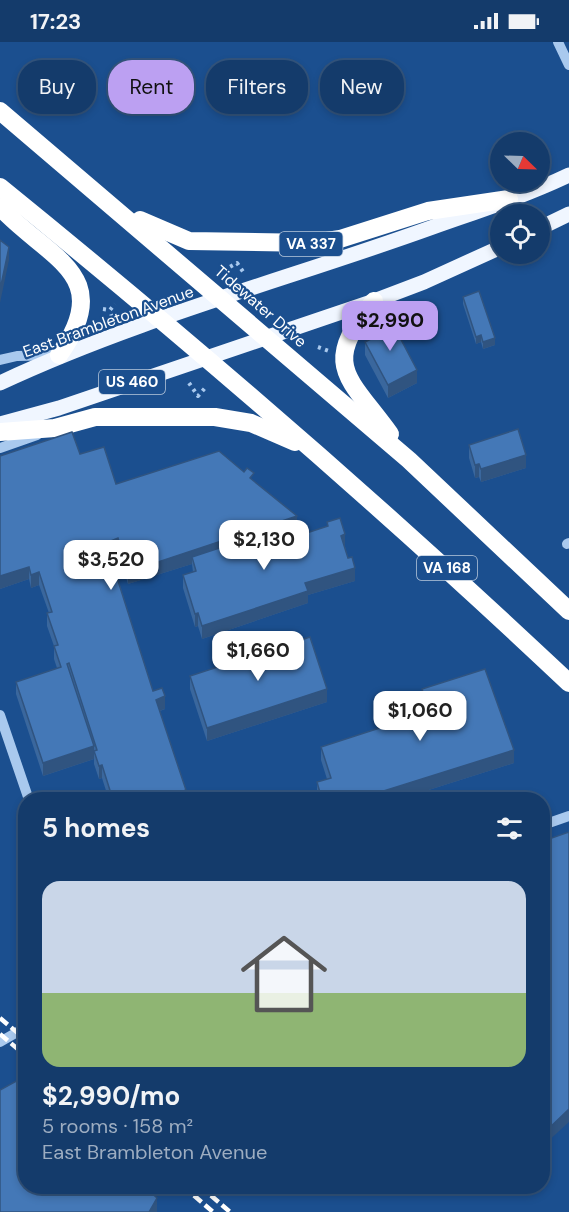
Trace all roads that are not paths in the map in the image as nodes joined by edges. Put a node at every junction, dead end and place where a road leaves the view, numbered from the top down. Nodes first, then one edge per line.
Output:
1 (558, 42) edge
2 (569, 65) edge
3 (0, 111) edge
4 (569, 175) edge
5 (0, 187) edge
6 (508, 200) junction
7 (0, 207) edge
8 (114, 208) junction
9 (569, 214) edge
10 (550, 223) edge
11 (490, 252) edge
12 (224, 299) junction
13 (374, 300) junction
14 (160, 318) junction
15 (266, 336) junction
16 (59, 355) junction
17 (204, 357) junction
18 (0, 360) edge
19 (0, 383) edge
20 (0, 424) edge
21 (55, 428) junction
22 (0, 432) edge
23 (0, 448) edge
24 (323, 457) junction
25 (409, 460) junction
26 (569, 611) edge
27 (569, 683) edge
28 (0, 715) edge
29 (26, 792) edge
30 (569, 816) edge
31 (550, 823) edge
32 (18, 1032) edge
33 (0, 1042) edge

1 - 2 street
3 - 8 highway, Tidewater Drive / VA 337
4 - 6 main road, East Brambleton Avenue
5 - 14 highway
6 - 8 highway, VA 337
6 - 12 main road, East Brambleton Avenue
7 - 16 highway
8 - 12 highway, Tidewater Drive
9 - 10 main road
11 - 13 main road, US 460
12 - 14 main road, East Brambleton Avenue
12 - 15 highway, Tidewater Drive / VA 168
13 - 15 main road, US 460
13 - 25 highway
14 - 16 main road, East Brambleton Avenue
14 - 17 highway
15 - 17 main road, US 460
15 - 25 highway, Tidewater Drive / VA 168
16 - 18 street
16 - 19 main road, East Brambleton Avenue
17 - 20 main road, US 460
17 - 24 highway
21 - 22 highway, VA 168
21 - 23 street
21 - 24 highway, VA 168
24 - 27 highway, VA 168
25 - 26 highway, Tidewater Drive / VA 168
28 - 29 street
30 - 31 street
32 - 33 street

